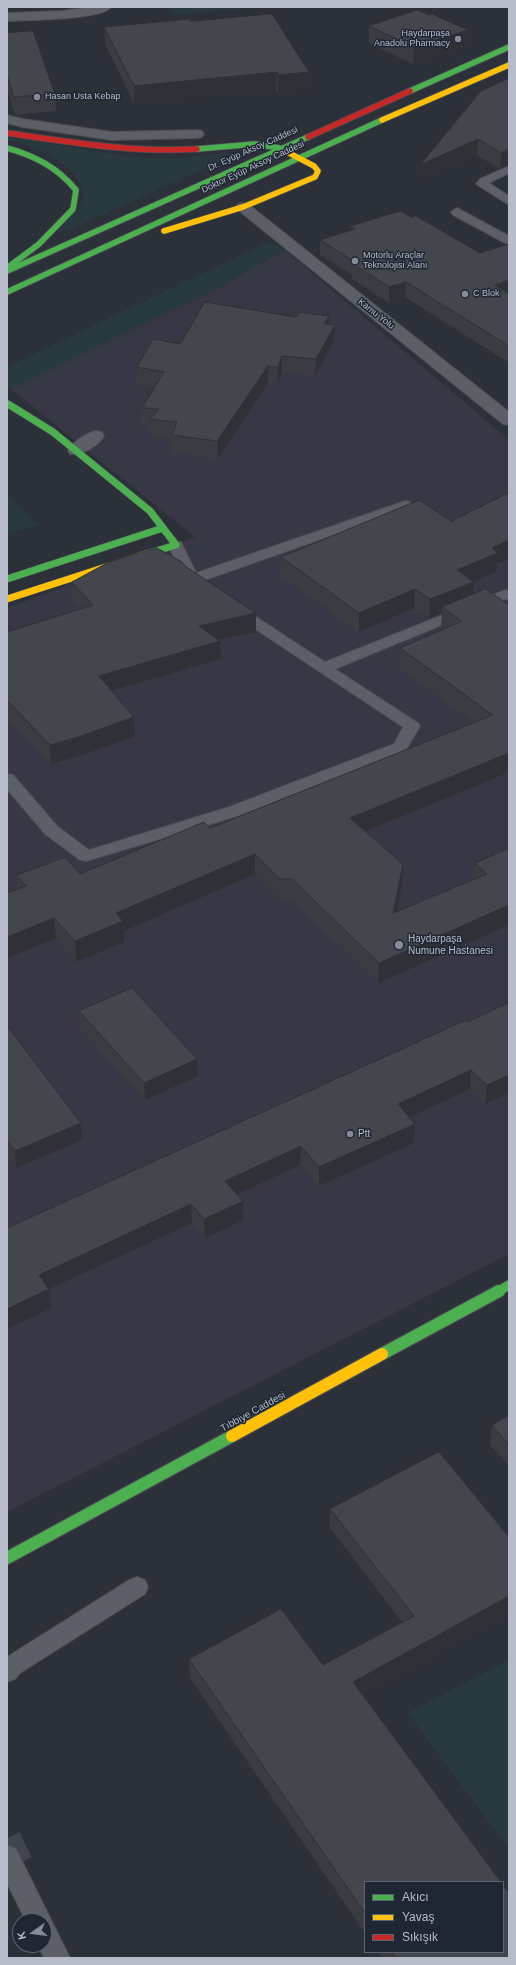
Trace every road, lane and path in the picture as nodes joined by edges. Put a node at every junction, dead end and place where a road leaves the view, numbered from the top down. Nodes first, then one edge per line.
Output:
1 (105, 7) edge
2 (7, 17) edge
3 (509, 47) edge
4 (509, 65) edge
5 (7, 119) edge
6 (7, 133) edge
7 (197, 134) dead end
8 (7, 148) edge
9 (278, 148) junction
10 (298, 158) junction
11 (509, 169) edge
12 (509, 201) edge
13 (243, 207) junction
14 (457, 212) dead end
15 (116, 241) junction
16 (509, 241) edge
17 (7, 268) edge
18 (7, 271) edge
19 (7, 292) edge
20 (7, 404) edge
21 (509, 420) edge
22 (96, 436) dead end
23 (76, 450) junction
24 (405, 505) edge
25 (163, 528) junction
26 (176, 545) junction
27 (7, 579) edge
28 (191, 580) junction
29 (509, 596) edge
30 (7, 599) edge
31 (323, 668) junction
32 (7, 779) edge
33 (509, 1285) edge
34 (7, 1558) edge
35 (137, 1587) dead end
36 (7, 1672) edge
37 (7, 1857) edge
38 (35, 1913) edge
39 (52, 1948) edge
40 (57, 1958) edge

1 - 2 street
3 - 9 main road, Dr. Eyüp Aksoy Caddesi
4 - 10 main road, Doktor Eyüp Aksoy Caddesi
5 - 7 street
6 - 9 main road
8 - 17 main road
9 - 10 main road
9 - 18 main road, Dr. Eyüp Aksoy Caddesi
10 - 13 main road
10 - 15 main road, Doktor Eyüp Aksoy Caddesi
11 - 12 lane
13 - 15 main road
13 - 21 street, Kamu Yolu
14 - 16 lane
15 - 19 main road, Doktor Eyüp Aksoy Caddesi
20 - 23 main road
22 - 23 street
23 - 25 main road
24 - 28 lane
25 - 26 main road
25 - 27 main road
26 - 28 lane
26 - 30 main road
28 - 31 lane
29 - 31 lane
31 - 32 lane
33 - 34 main road, Tıbbiye Caddesi
35 - 36 lane
37 - 38 lane
39 - 40 lane

